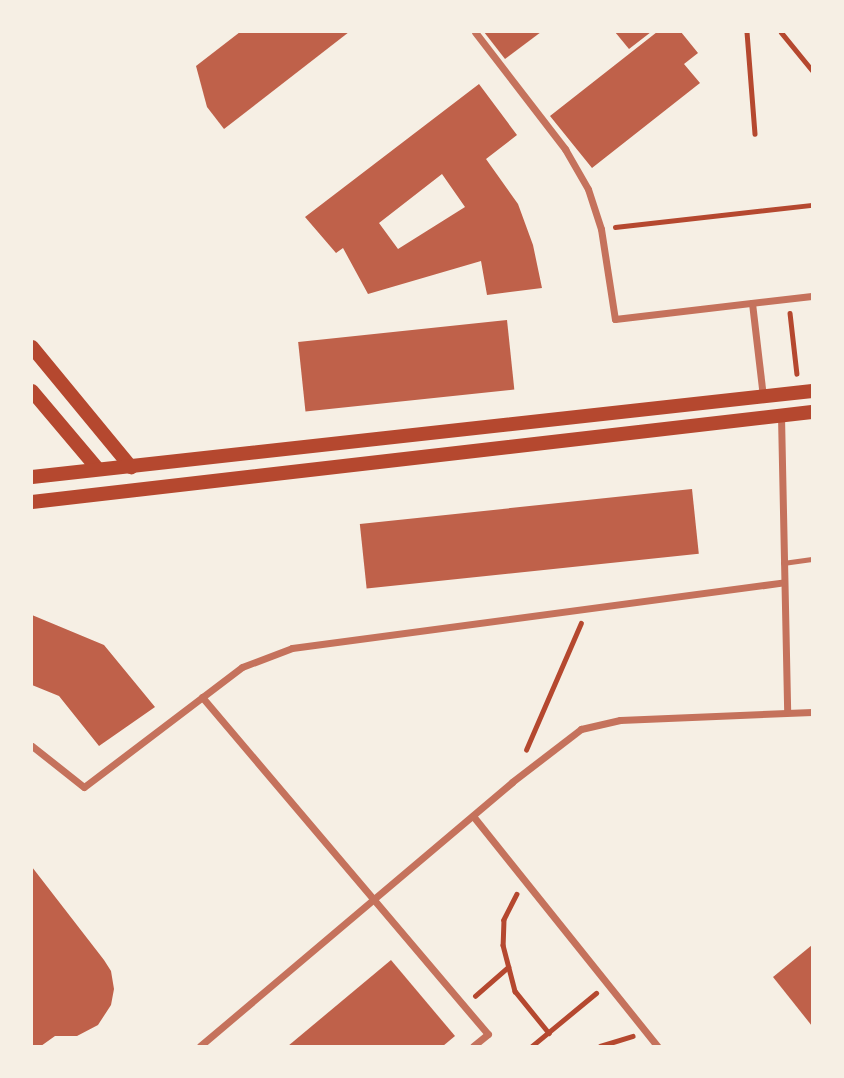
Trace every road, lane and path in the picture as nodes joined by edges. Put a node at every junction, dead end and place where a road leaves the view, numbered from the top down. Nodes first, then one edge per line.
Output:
1 (475, 32) edge
2 (747, 32) edge
3 (781, 32) edge
4 (813, 70) edge
5 (755, 134) dead end
6 (813, 205) edge
7 (601, 229) junction
8 (813, 296) edge
9 (789, 299) junction
10 (752, 303) junction
11 (32, 347) edge
12 (32, 391) edge
13 (806, 392) edge
14 (763, 396) junction
15 (813, 412) edge
16 (781, 416) junction
17 (131, 467) junction
18 (98, 469) junction
19 (32, 477) edge
20 (32, 502) edge
21 (813, 559) edge
22 (783, 563) junction
23 (784, 582) junction
24 (587, 609) junction
25 (202, 697) junction
26 (787, 712) junction
27 (813, 712) edge
28 (32, 746) edge
29 (512, 782) junction
30 (473, 816) junction
31 (525, 881) junction
32 (373, 900) junction
33 (508, 967) junction
34 (606, 983) junction
35 (464, 1006) junction
36 (645, 1032) junction
37 (549, 1033) junction
38 (200, 1046) edge
39 (473, 1046) edge
40 (532, 1046) edge
41 (600, 1046) edge
42 (657, 1046) edge

1 - 7 street
2 - 5 path
3 - 4 path
6 - 7 path
7 - 10 street
8 - 9 street
9 - 10 street
9 - 13 path
10 - 14 street
11 - 17 main road
12 - 18 main road
13 - 14 main road
14 - 17 main road
15 - 16 main road
16 - 20 main road
16 - 22 street
17 - 18 main road
18 - 19 main road
21 - 22 lane
22 - 23 street
23 - 24 street
23 - 26 street
24 - 25 street
24 - 29 path
25 - 28 street
25 - 32 street
26 - 27 street
26 - 29 street
29 - 30 street
30 - 31 street
30 - 32 street
31 - 33 path
31 - 34 street
32 - 35 street
32 - 38 street
33 - 35 path
33 - 37 path
34 - 36 street
34 - 37 path
35 - 39 street
36 - 41 path
36 - 42 street
37 - 40 path

